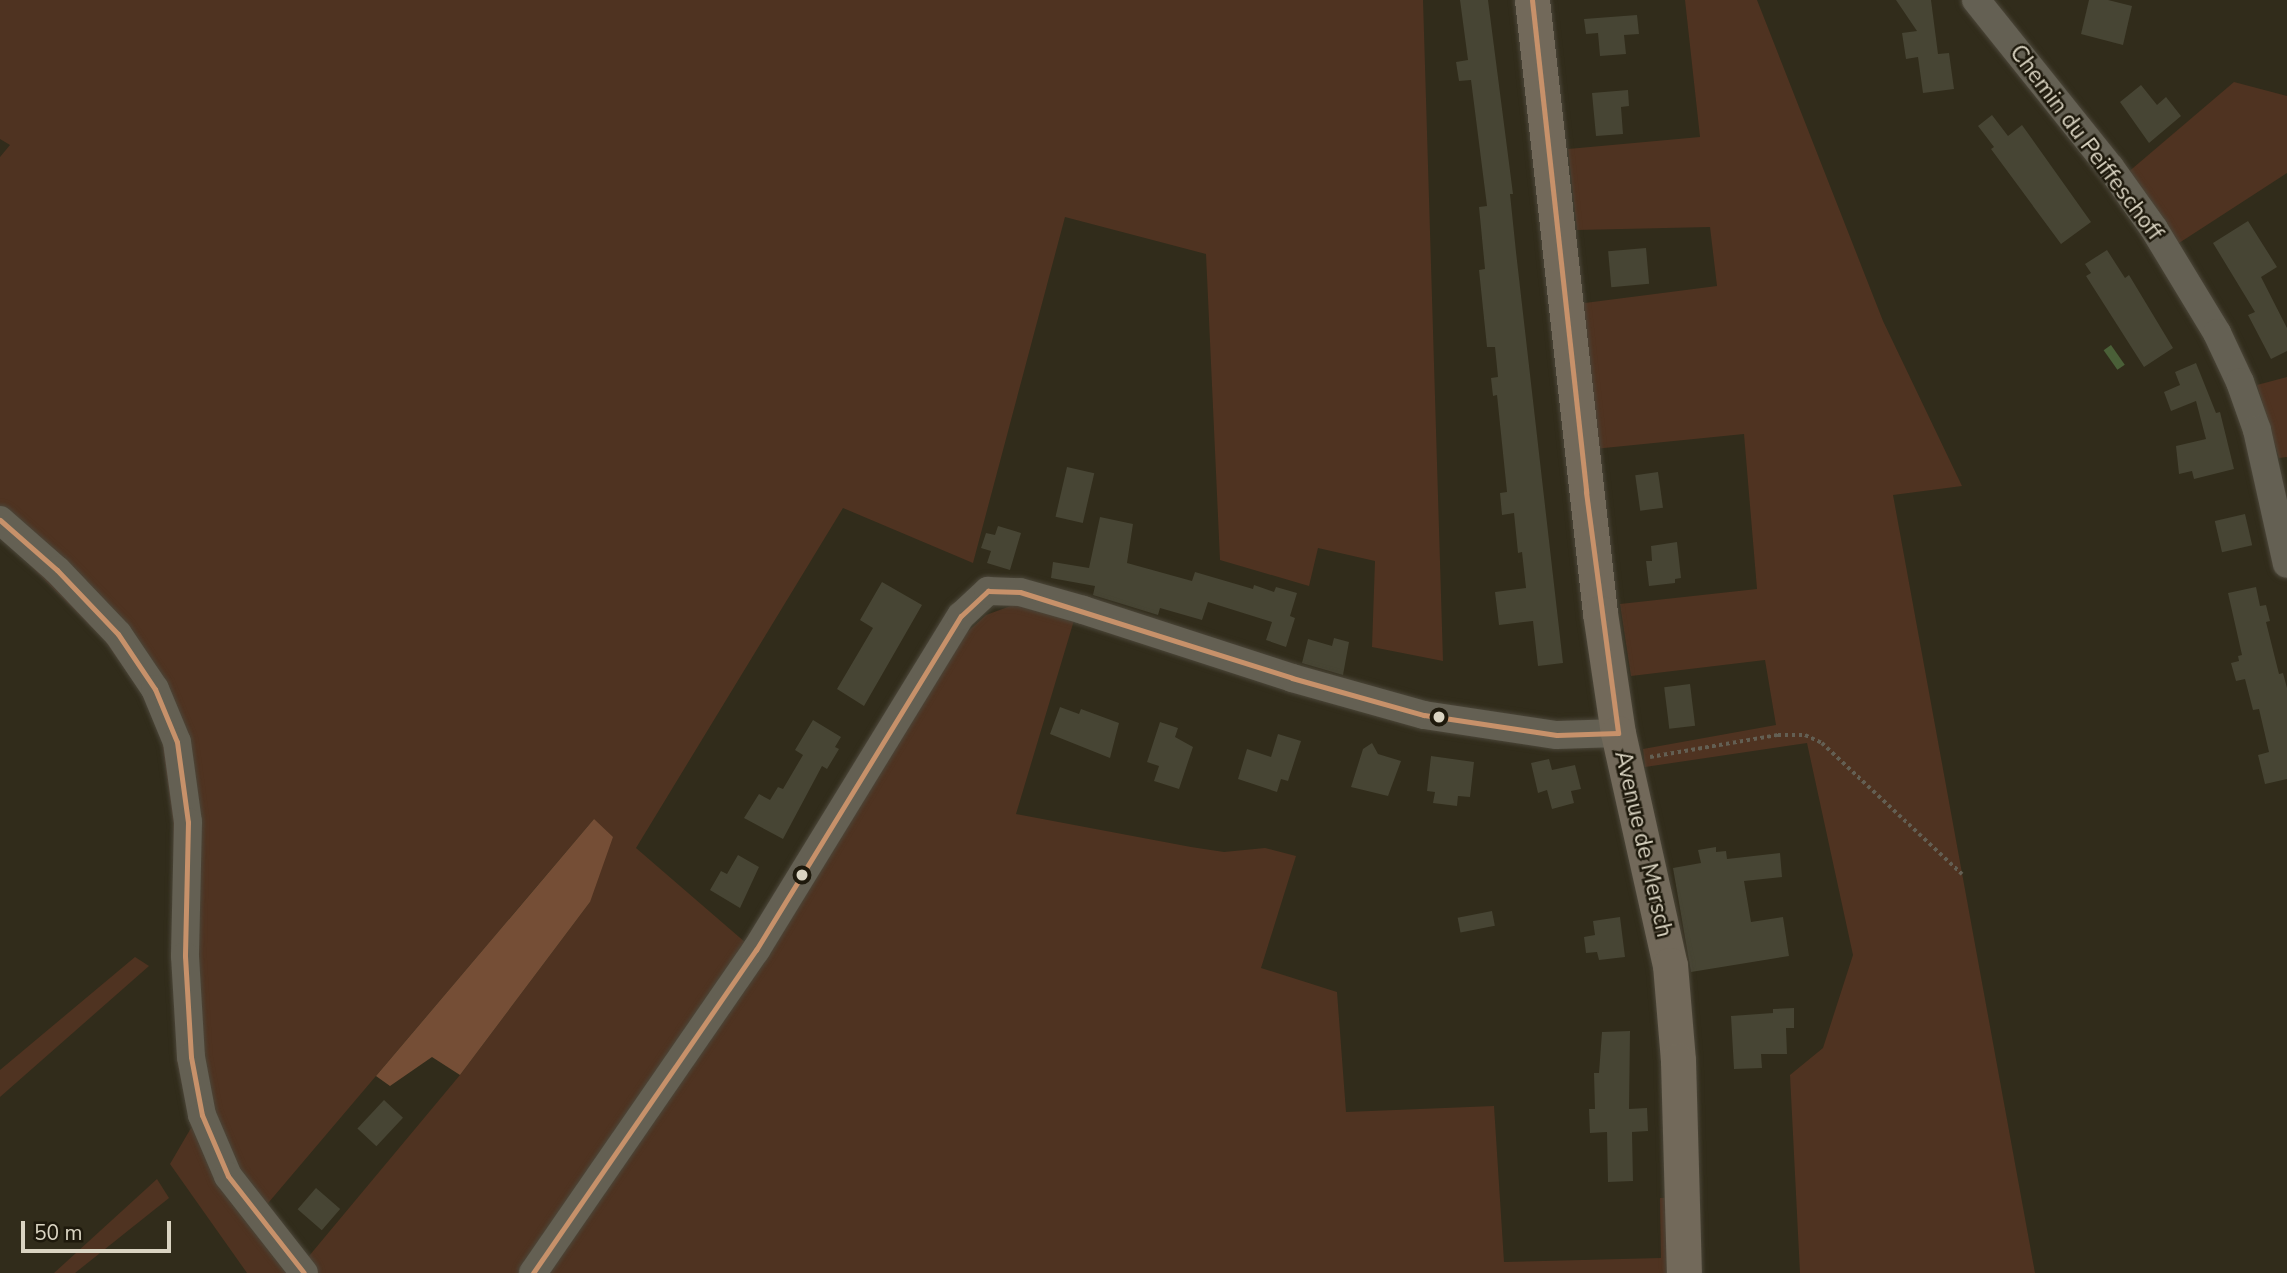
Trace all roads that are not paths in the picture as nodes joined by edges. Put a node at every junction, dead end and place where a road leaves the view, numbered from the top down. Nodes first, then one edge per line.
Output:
1 (1532, 0) edge
2 (1976, 0) edge
3 (0, 520) edge
4 (2287, 564) edge
5 (1621, 747) junction
6 (304, 1273) edge
7 (533, 1273) edge
8 (1684, 1273) edge

1 - 5 main road, Avenue de Mersch
2 - 4 street, Chemin du Peiffeschoff
3 - 6 street
5 - 7 street
5 - 8 main road, Avenue de Mersch

